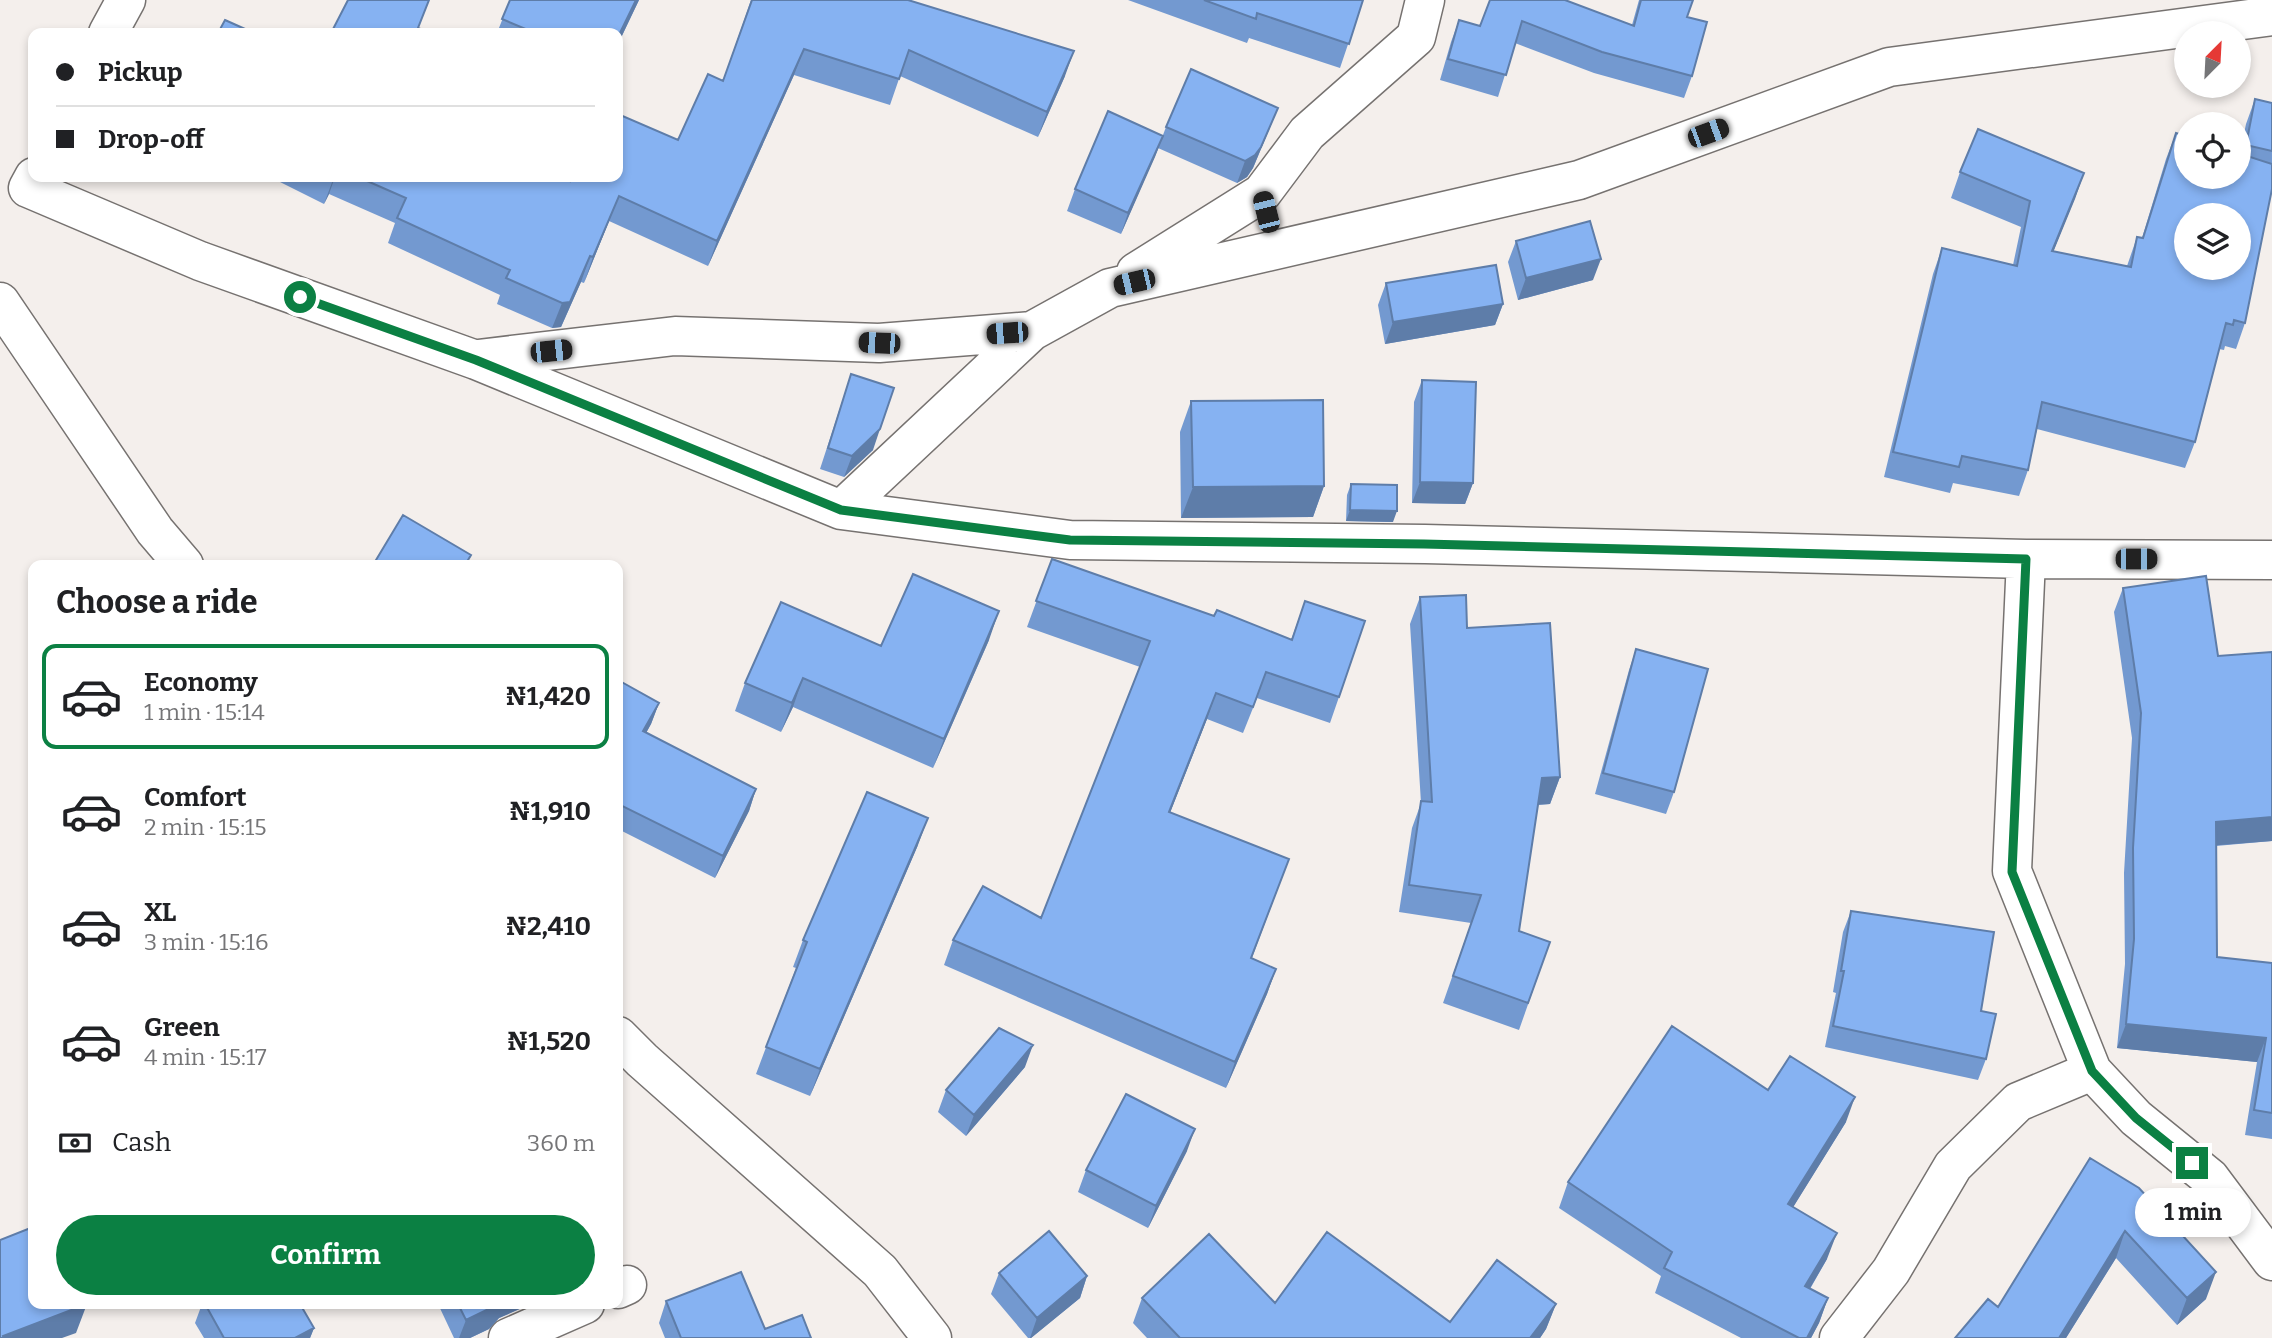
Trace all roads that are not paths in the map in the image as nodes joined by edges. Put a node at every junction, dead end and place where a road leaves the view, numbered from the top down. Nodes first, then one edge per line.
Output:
1 (125, 0) edge
2 (1425, 0) edge
3 (2272, 16) edge
4 (111, 28) edge
5 (31, 182) edge
6 (1262, 193) junction
7 (1276, 249) junction
8 (1110, 288) junction
9 (0, 302) edge
10 (1032, 331) junction
11 (476, 360) junction
12 (841, 510) junction
13 (2026, 559) junction
14 (180, 560) edge
15 (2272, 560) edge
16 (623, 1041) edge
17 (2092, 1071) junction
18 (2272, 1261) edge
19 (574, 1309) edge
20 (508, 1338) edge
21 (932, 1338) edge
22 (1839, 1338) edge

1 - 4 street
2 - 6 street
3 - 7 street
5 - 11 street
6 - 7 street
6 - 8 street
7 - 8 street
8 - 10 street
9 - 14 street
10 - 11 street
10 - 12 street
11 - 12 street
12 - 13 street
13 - 15 street
13 - 17 street
16 - 21 street
17 - 18 street
17 - 22 street
19 - 20 street

